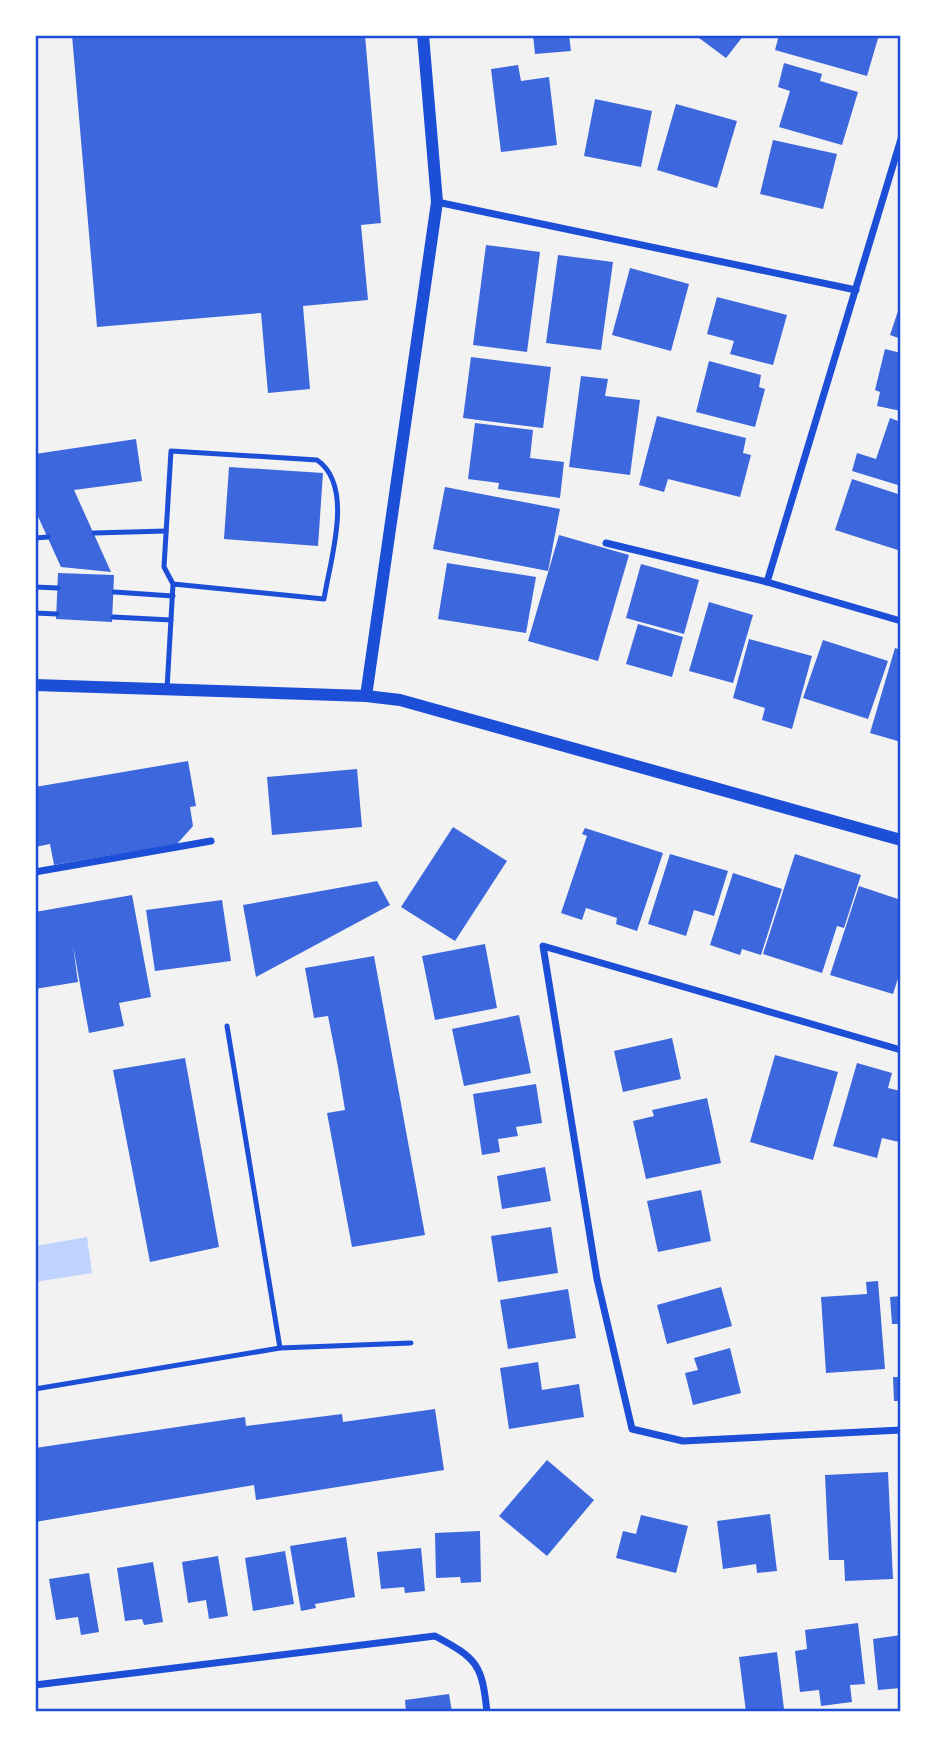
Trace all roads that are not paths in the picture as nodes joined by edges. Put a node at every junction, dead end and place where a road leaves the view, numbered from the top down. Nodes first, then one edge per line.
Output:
1 (423, 35) edge
2 (901, 139) edge
3 (437, 202) junction
4 (856, 290) junction
5 (166, 531) junction
6 (93, 533) dead end
7 (48, 537) dead end
8 (35, 538) edge
9 (606, 543) dead end
10 (767, 582) junction
11 (173, 584) junction
12 (35, 587) edge
13 (58, 588) dead end
14 (114, 592) dead end
15 (173, 596) junction
16 (35, 613) edge
17 (57, 614) dead end
18 (113, 617) dead end
19 (171, 620) junction
20 (901, 621) edge
21 (35, 685) edge
22 (167, 689) junction
23 (366, 696) junction
24 (901, 840) edge
25 (211, 841) dead end
26 (35, 872) edge
27 (227, 1027) dead end
28 (901, 1050) edge
29 (411, 1343) dead end
30 (280, 1348) junction
31 (35, 1389) edge
32 (901, 1430) edge
33 (35, 1685) edge
34 (487, 1712) edge

1 - 3 street
2 - 4 street
3 - 4 street
3 - 23 street
4 - 10 street
5 - 6 lane
5 - 11 lane
5 - 11 lane
7 - 8 lane
9 - 10 street
10 - 20 street
11 - 15 lane
12 - 13 lane
14 - 15 lane
15 - 19 lane
16 - 17 lane
18 - 19 lane
19 - 22 lane
21 - 22 street
22 - 23 street
23 - 24 street
25 - 26 street
27 - 30 lane
28 - 32 street
29 - 30 lane
30 - 31 lane
33 - 34 street

